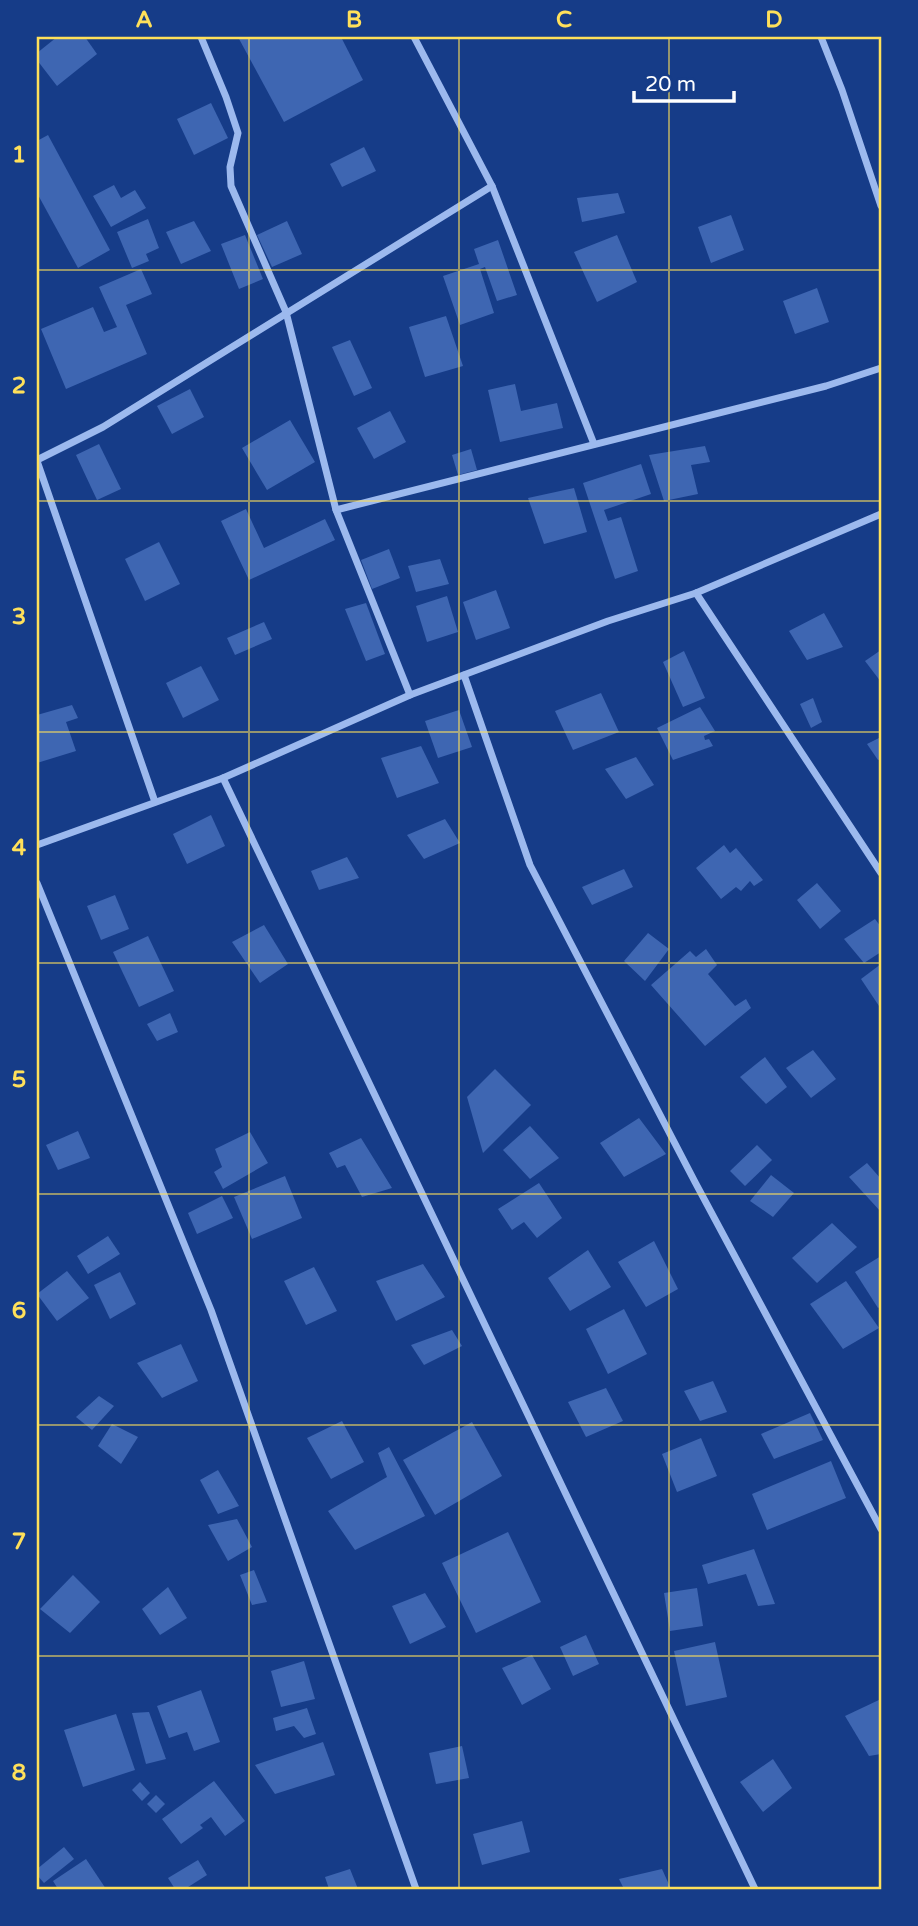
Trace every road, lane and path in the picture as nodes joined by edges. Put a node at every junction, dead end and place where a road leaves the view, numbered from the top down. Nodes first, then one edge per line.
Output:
1 (201, 37) edge
2 (414, 37) edge
3 (821, 37) edge
4 (492, 186) junction
5 (881, 206) edge
6 (286, 312) junction
7 (881, 368) edge
8 (594, 444) junction
9 (37, 460) edge
10 (336, 510) junction
11 (881, 514) edge
12 (696, 593) junction
13 (464, 675) junction
14 (410, 695) junction
15 (223, 778) junction
16 (155, 802) junction
17 (37, 845) edge
18 (881, 873) edge
19 (37, 883) edge
20 (881, 1530) edge
21 (416, 1889) edge
22 (755, 1889) edge

1 - 6 street
2 - 4 street
3 - 5 street
4 - 6 street
4 - 8 street
6 - 9 street
6 - 10 street
7 - 8 street
8 - 10 street
9 - 16 street
10 - 14 street
11 - 12 street
12 - 13 street
12 - 18 street
13 - 14 street
13 - 20 street
14 - 15 street
15 - 16 street
15 - 22 street
16 - 17 street
19 - 21 street

